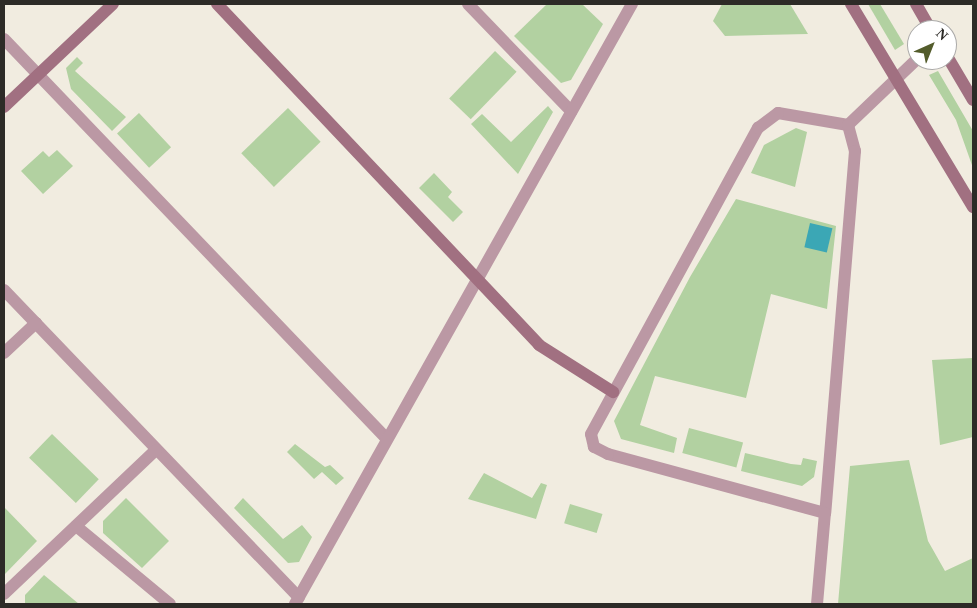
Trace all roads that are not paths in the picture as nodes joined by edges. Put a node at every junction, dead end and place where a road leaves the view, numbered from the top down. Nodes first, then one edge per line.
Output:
1 (113, 4) edge
2 (217, 4) edge
3 (468, 4) edge
4 (632, 4) edge
5 (851, 4) edge
6 (916, 4) edge
7 (926, 20) edge
8 (4, 39) edge
9 (907, 67) edge
10 (955, 70) edge
11 (39, 76) junction
12 (895, 77) junction
13 (973, 100) edge
14 (4, 108) edge
15 (571, 111) junction
16 (848, 125) junction
17 (973, 207) edge
18 (476, 280) junction
19 (4, 290) edge
20 (36, 323) junction
21 (4, 353) edge
22 (613, 392) junction
23 (386, 438) junction
24 (156, 450) junction
25 (825, 513) junction
26 (76, 526) junction
27 (4, 594) edge
28 (297, 601) edge
29 (170, 604) edge
30 (817, 604) edge

1 - 11 street
2 - 18 street
3 - 15 street
4 - 15 street
5 - 12 street
6 - 7 street
8 - 11 street
9 - 12 street
10 - 13 street
11 - 14 street
11 - 23 street
12 - 16 street
12 - 17 street
15 - 18 street
16 - 22 street
16 - 25 street
18 - 22 street
18 - 23 street
19 - 20 street
20 - 21 street
20 - 24 street
22 - 25 street
23 - 28 street
24 - 26 street
24 - 28 street
25 - 30 street
26 - 27 street
26 - 29 street

